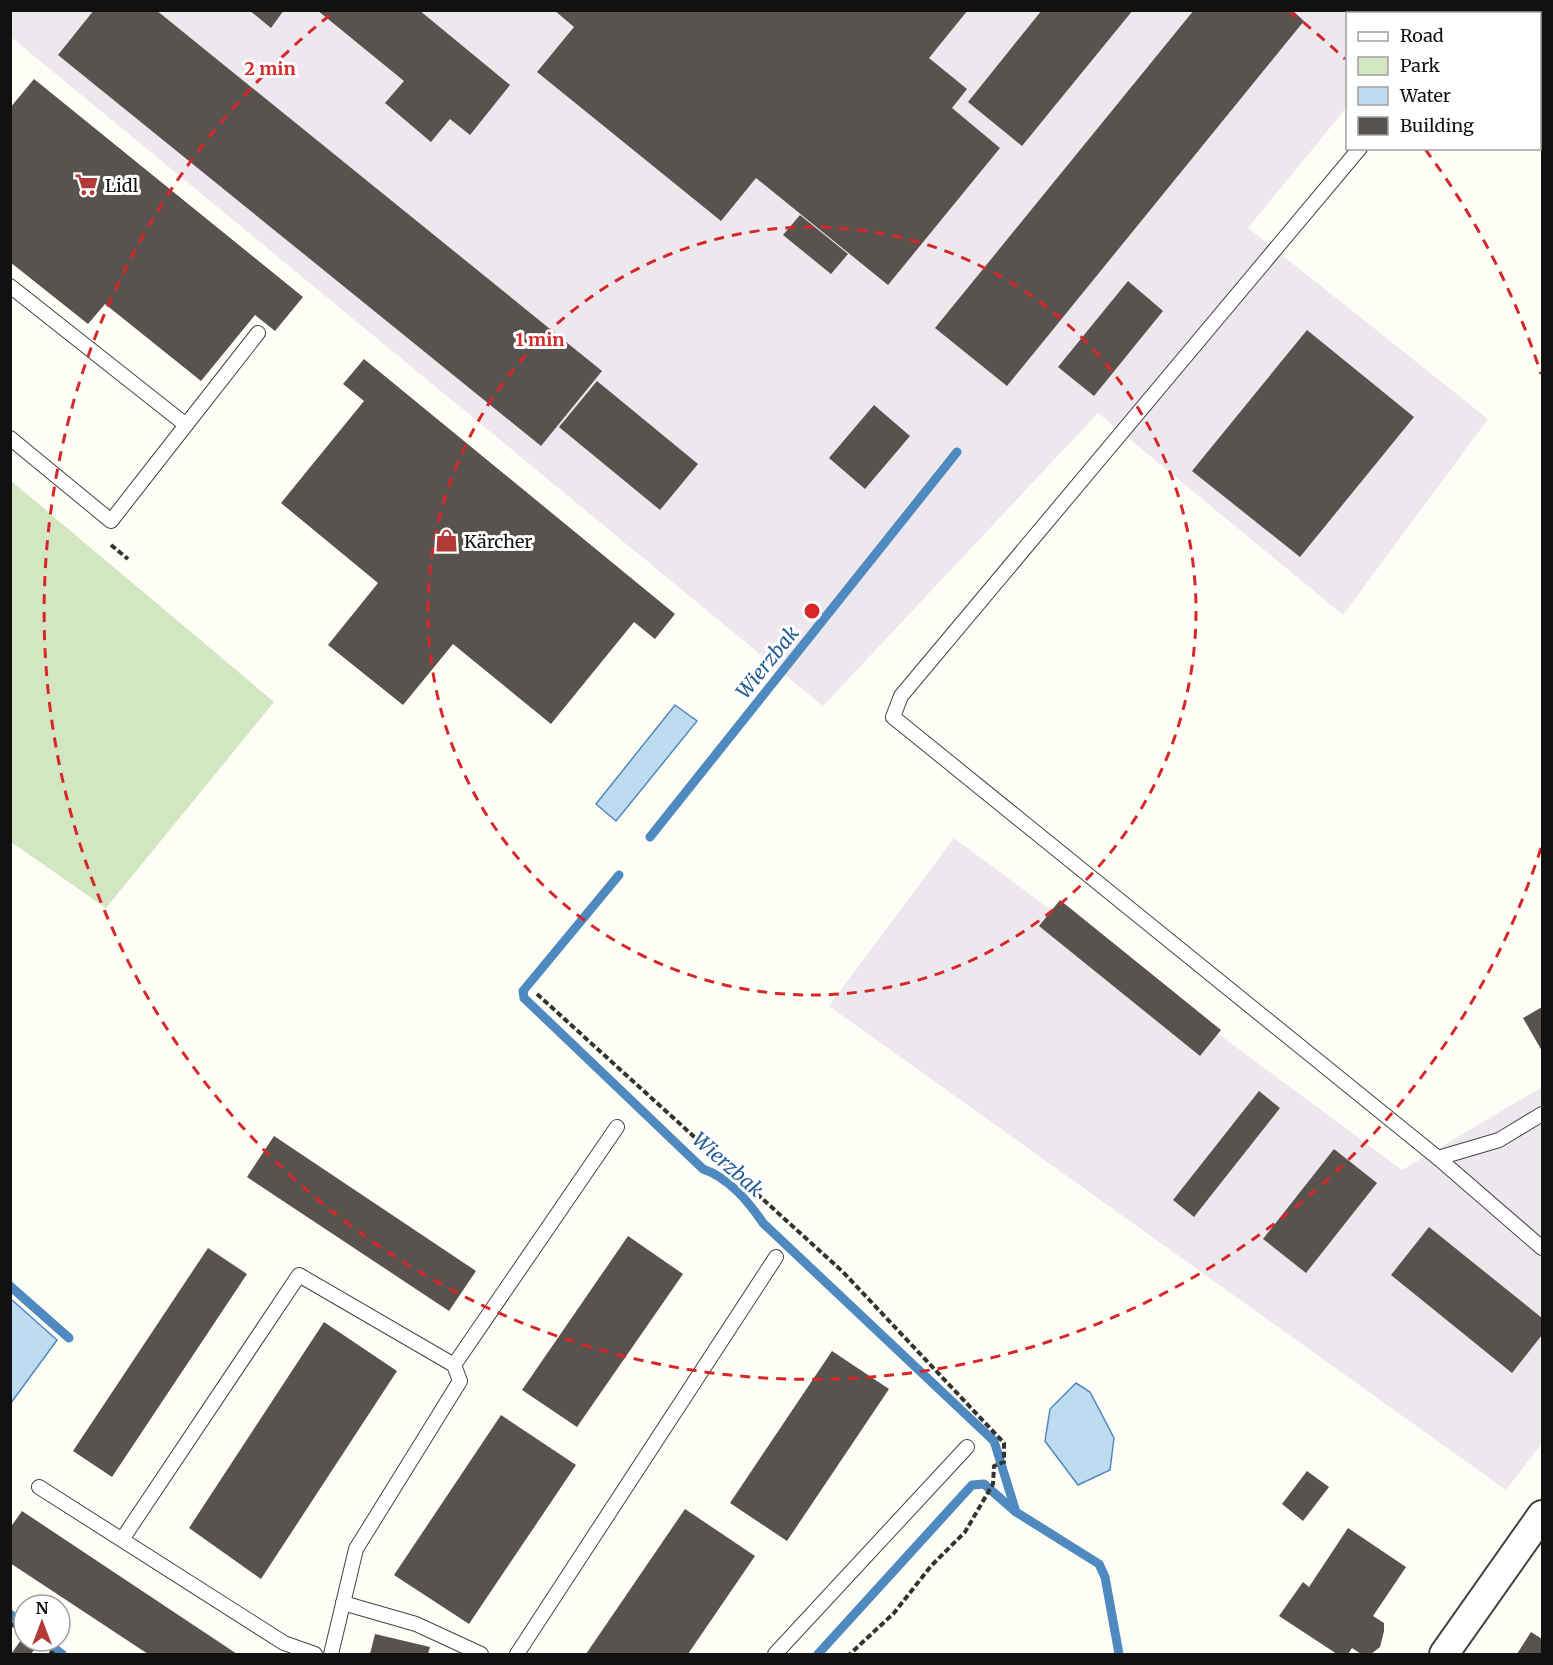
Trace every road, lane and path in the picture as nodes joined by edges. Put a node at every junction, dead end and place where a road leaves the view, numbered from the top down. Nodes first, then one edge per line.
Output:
1 (1358, 150) edge
2 (10, 286) edge
3 (258, 333) dead end
4 (186, 425) junction
5 (10, 438) edge
6 (537, 994) dead end
7 (1542, 1114) edge
8 (617, 1127) dead end
9 (1438, 1158) junction
10 (1542, 1248) edge
11 (776, 1257) dead end
12 (454, 1365) junction
13 (968, 1447) dead end
14 (39, 1487) dead end
15 (1542, 1515) edge
16 (123, 1538) junction
17 (343, 1602) junction
18 (315, 1654) edge
19 (331, 1654) edge
20 (481, 1654) edge
21 (517, 1654) edge
22 (775, 1654) edge
23 (850, 1654) edge
24 (1444, 1654) edge

1 - 9 lane
2 - 4 lane
3 - 4 lane
4 - 5 lane
6 - 23 path
7 - 9 lane
8 - 12 lane
9 - 10 lane
11 - 21 lane
12 - 16 lane
12 - 17 lane
13 - 22 lane
14 - 16 lane
15 - 24 street
16 - 18 lane
17 - 19 lane
17 - 20 lane

